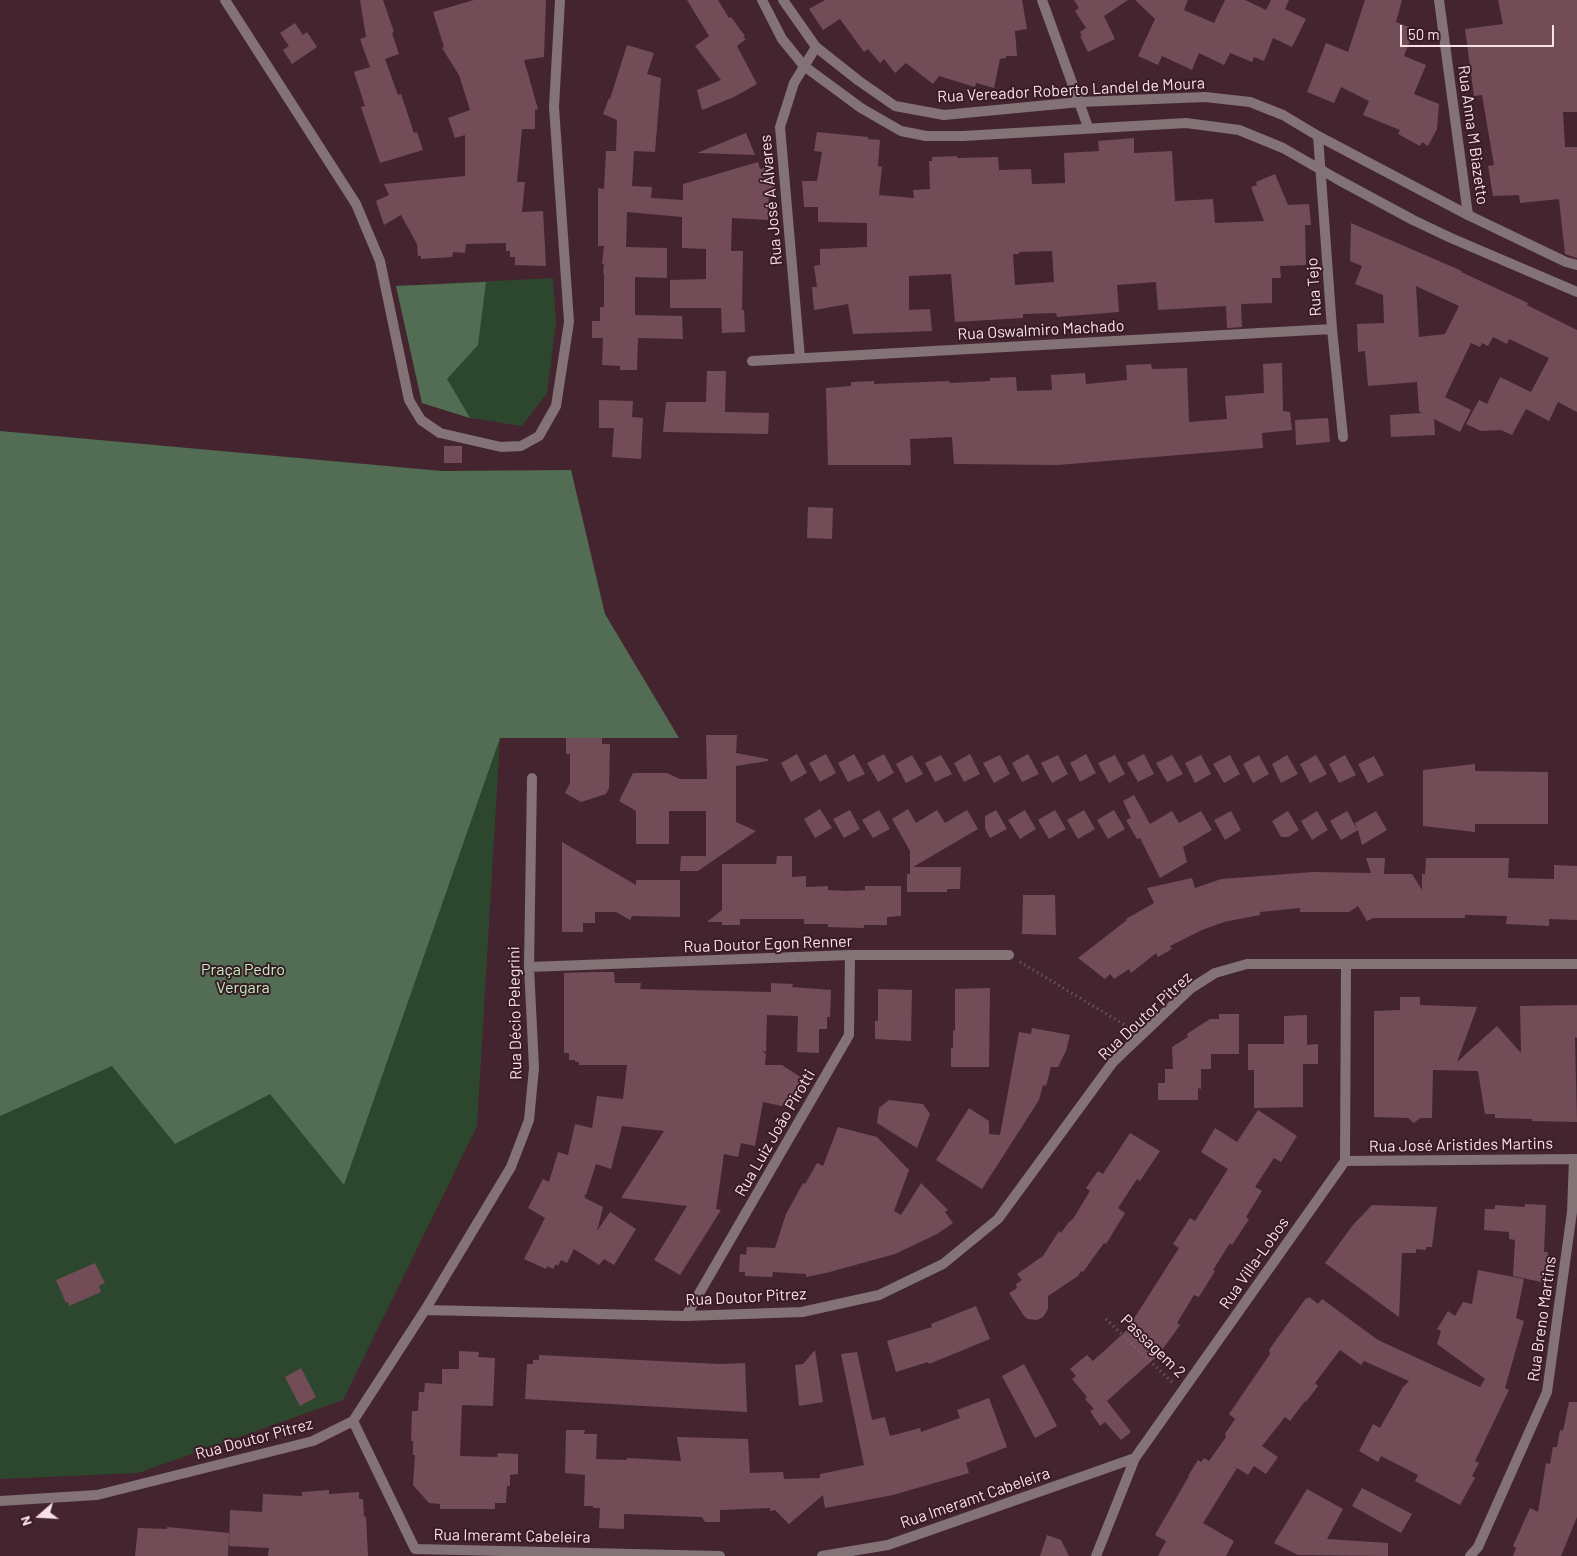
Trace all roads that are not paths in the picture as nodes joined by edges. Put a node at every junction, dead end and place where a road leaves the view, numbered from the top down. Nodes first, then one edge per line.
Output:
1 (225, 0) edge
2 (560, 0) edge
3 (762, 0) edge
4 (783, 0) edge
5 (1042, 0) edge
6 (1439, 0) edge
7 (816, 47) junction
8 (804, 66) junction
9 (1080, 102) junction
10 (1088, 128) junction
11 (1318, 136) junction
12 (1321, 170) junction
13 (1468, 215) junction
14 (1577, 265) edge
15 (1577, 292) edge
16 (1332, 329) junction
17 (800, 358) junction
18 (752, 361) dead end
19 (1343, 437) dead end
20 (532, 778) dead end
21 (850, 955) junction
22 (1009, 955) road end
23 (1346, 964) junction
24 (1577, 964) edge
25 (529, 968) junction
26 (1576, 1159) edge
27 (1345, 1161) junction
28 (425, 1310) junction
29 (686, 1316) junction
30 (353, 1421) junction
31 (1134, 1458) junction
32 (0, 1501) edge
33 (415, 1552) edge
34 (720, 1556) edge
35 (822, 1556) edge
36 (1096, 1556) edge
37 (1470, 1556) edge

1 - 2 street
3 - 8 street
4 - 7 street, Rua Vereador Roberto Landel de Moura
5 - 9 street
6 - 13 street, Rua Anna M Biazetto
7 - 8 street, Rua José A Álvares
7 - 9 street, Rua Vereador Roberto Landel de Moura
8 - 10 street
8 - 17 street, Rua José A Álvares
9 - 10 street
9 - 11 street, Rua Vereador Roberto Landel de Moura
10 - 12 street
11 - 12 street, Rua Tejo
11 - 13 street, Rua Vereador Roberto Landel de Moura
12 - 15 street
12 - 16 street, Rua Tejo
13 - 14 street, Rua Vereador Roberto Landel de Moura
16 - 17 street, Rua Oswalmiro Machado
16 - 19 street, Rua Tejo
17 - 18 street, Rua Oswalmiro Machado
20 - 25 street, Rua Décio Pelegrini
21 - 22 street, Rua Doutor Egon Renner
21 - 25 street, Rua Doutor Egon Renner
21 - 29 street, Rua Luiz João Pirotti
23 - 24 street, Rua Doutor Pitrez
23 - 27 street
23 - 29 street, Rua Doutor Pitrez
25 - 28 street, Rua Décio Pelegrini
26 - 27 street, Rua José Aristides Martins
26 - 37 street, Rua Breno Martins
27 - 31 street, Rua Villa-Lobos
28 - 29 street, Rua Doutor Pitrez
28 - 30 street
30 - 32 street, Rua Doutor Pitrez
30 - 33 street, Rua Imeramt Cabeleira
31 - 35 street, Rua Imeramt Cabeleira
31 - 36 street, Rua Villa-Lobos
33 - 34 street, Rua Imeramt Cabeleira

